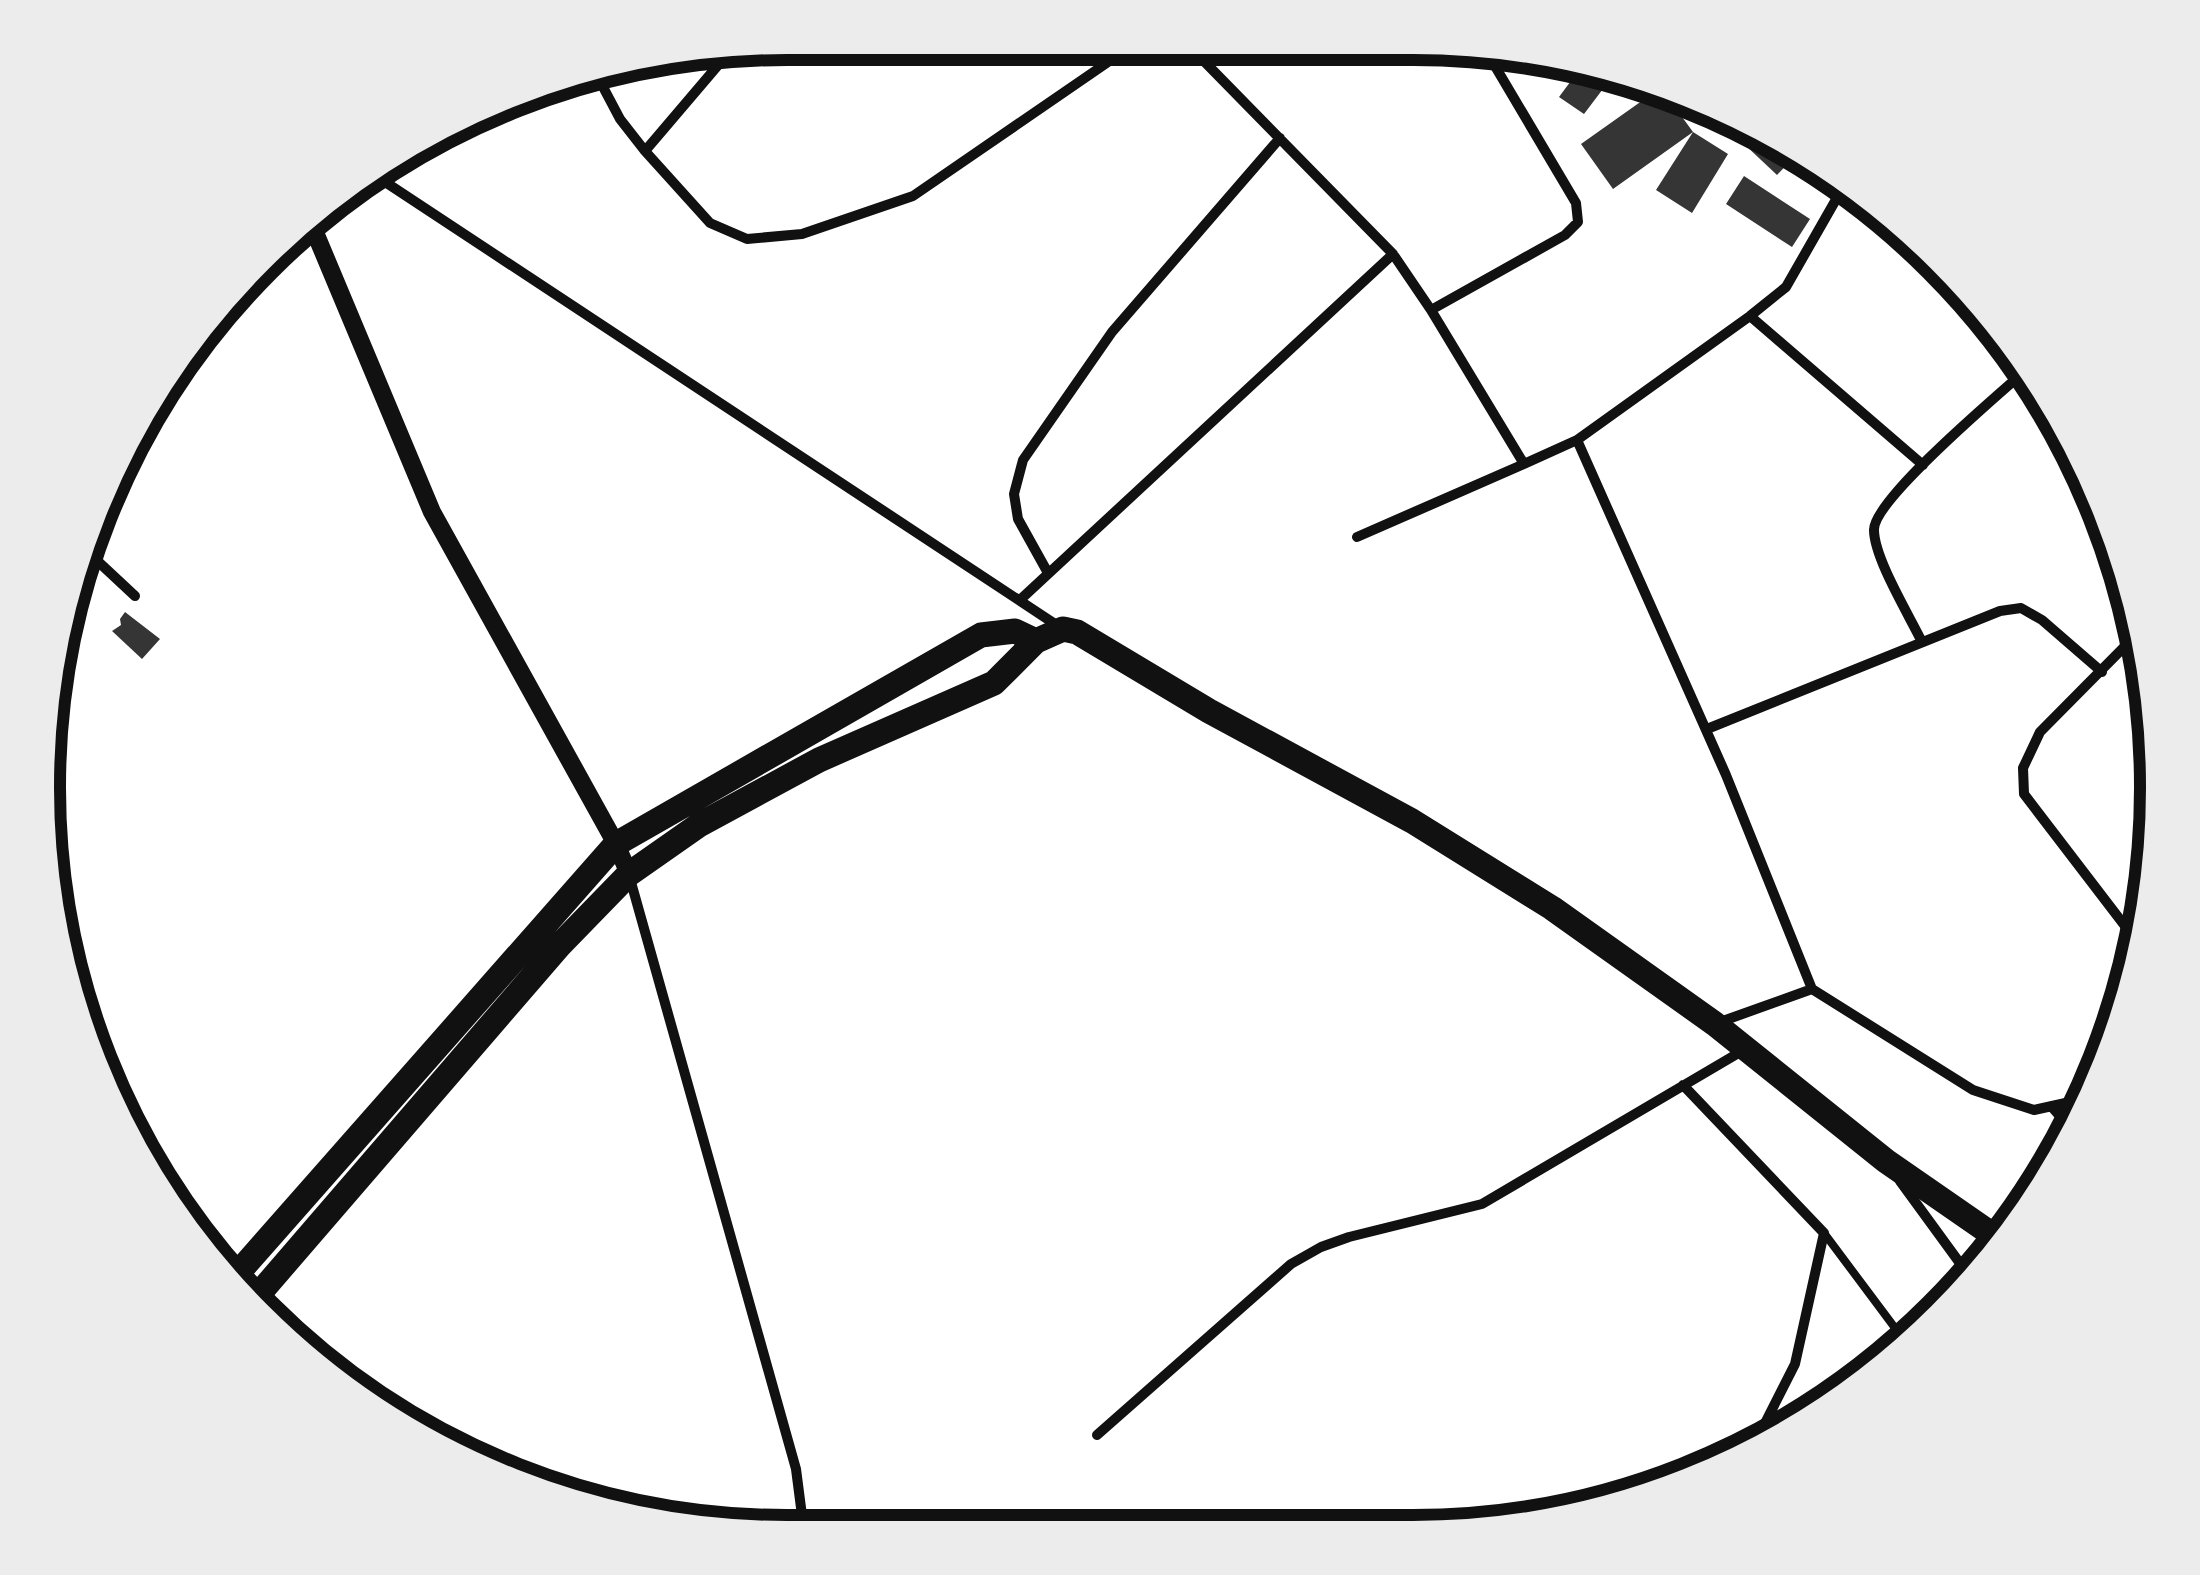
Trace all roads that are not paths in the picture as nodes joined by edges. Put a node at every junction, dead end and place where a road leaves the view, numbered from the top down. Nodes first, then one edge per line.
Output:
1 (1111, 60) edge
2 (1203, 60) edge
3 (718, 64) edge
4 (1494, 65) edge
5 (602, 84) edge
6 (1280, 138) junction
7 (645, 151) junction
8 (385, 182) edge
9 (1837, 197) edge
10 (316, 234) edge
11 (1393, 254) junction
12 (1431, 310) junction
13 (1750, 316) junction
14 (2015, 380) edge
15 (1577, 440) junction
16 (1524, 464) junction
17 (1923, 464) junction
18 (1356, 538) dead end
19 (97, 561) edge
20 (1048, 573) junction
21 (134, 596) dead end
22 (1021, 599) junction
23 (1062, 629) junction
24 (1036, 641) junction
25 (1922, 642) junction
26 (2126, 646) edge
27 (2102, 672) junction
28 (1707, 729) junction
29 (616, 844) junction
30 (629, 874) junction
31 (2126, 927) edge
32 (1812, 988) junction
33 (1715, 1024) junction
34 (1743, 1050) junction
35 (1683, 1086) junction
36 (2068, 1102) edge
37 (2051, 1106) junction
38 (2061, 1117) edge
39 (1886, 1162) junction
40 (1988, 1232) edge
41 (1824, 1233) junction
42 (1961, 1265) edge
43 (242, 1268) edge
44 (262, 1290) edge
45 (1896, 1330) edge
46 (1764, 1425) edge
47 (1098, 1434) dead end
48 (802, 1513) joint
49 (797, 1515) edge

1 - 7 street
2 - 6 street
3 - 7 street
4 - 12 street
5 - 7 street
6 - 11 street
6 - 20 street
8 - 22 street
9 - 13 street
10 - 29 street
11 - 12 street
11 - 20 street
12 - 16 street
13 - 15 street
13 - 17 street
14 - 17 street
15 - 16 street
15 - 28 street
16 - 18 street
17 - 25 street
19 - 21 street
20 - 22 street
22 - 23 street
23 - 24 main road
23 - 33 main road
24 - 29 main road
24 - 30 main road
25 - 27 street
25 - 28 street
26 - 27 street
27 - 31 street
28 - 32 street
29 - 30 street
29 - 43 main road
30 - 44 main road
30 - 48 street
32 - 33 street
32 - 37 street
33 - 34 main road
34 - 35 street
34 - 39 main road
35 - 41 street
35 - 47 street
36 - 37 street
37 - 38 street
39 - 40 main road
39 - 42 street
41 - 45 lane
41 - 46 street
48 - 49 street

